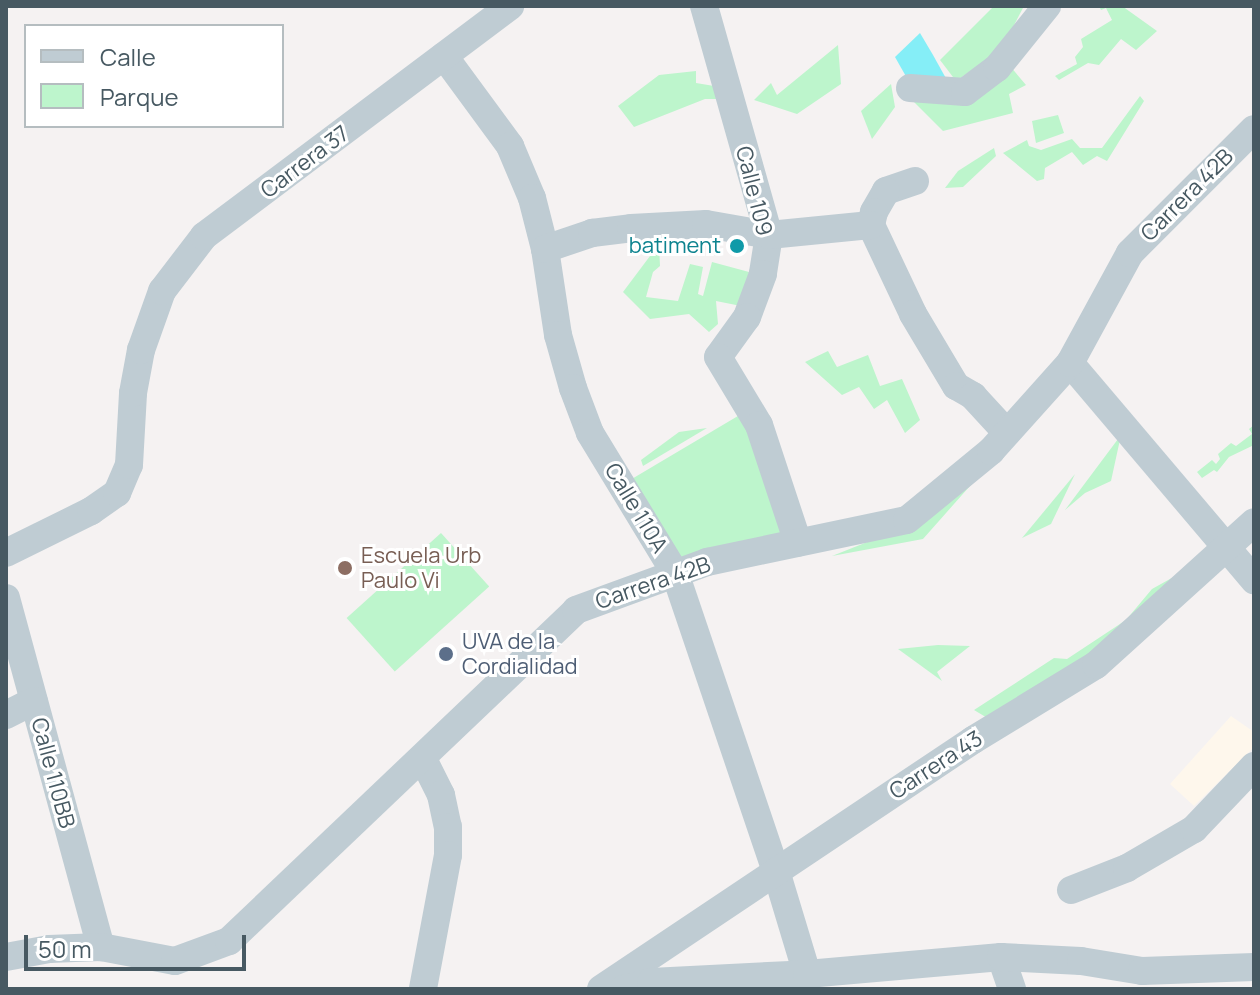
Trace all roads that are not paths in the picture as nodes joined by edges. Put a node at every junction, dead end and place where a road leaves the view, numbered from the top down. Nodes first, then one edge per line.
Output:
1 (510, 6) edge
2 (704, 6) edge
3 (1047, 6) edge
4 (444, 56) junction
5 (910, 88) dead end
6 (1254, 129) edge
7 (915, 181) dead end
8 (871, 225) junction
9 (769, 235) junction
10 (545, 249) junction
11 (1070, 363) junction
12 (1007, 433) junction
13 (1254, 522) edge
14 (798, 543) junction
15 (1225, 548) junction
16 (6, 553) edge
17 (675, 573) junction
18 (1254, 580) edge
19 (6, 598) edge
20 (34, 701) junction
21 (6, 715) edge
22 (423, 759) junction
23 (1254, 766) edge
24 (776, 871) junction
25 (1071, 890) dead end
26 (101, 947) junction
27 (6, 957) edge
28 (1001, 957) junction
29 (1254, 967) edge
30 (807, 974) junction
31 (423, 989) edge
32 (601, 989) edge
33 (623, 989) edge
34 (1012, 989) edge

1 - 4 street, Carrera 37
2 - 9 street, Calle 109
3 - 5 street
4 - 10 street, Calle 110A
4 - 16 street, Carrera 37
6 - 11 street, Carrera 42B
7 - 8 street
8 - 9 street
8 - 12 street
9 - 10 street
9 - 14 street, Calle 109
10 - 17 street, Calle 110A
11 - 12 street, Carrera 42B
11 - 15 street
12 - 14 street, Carrera 42B
13 - 15 street, Carrera 43
14 - 17 street, Carrera 42B
15 - 18 street
15 - 24 street, Carrera 43
17 - 22 street, Carrera 42B
17 - 24 street, Calle 110A
19 - 20 street, Calle 110BB
20 - 21 street
20 - 26 street, Calle 110BB
22 - 26 street, Carrera 42B
22 - 31 street
23 - 25 street
24 - 30 street, Calle 110A
24 - 32 street, Carrera 43
26 - 27 street, Carrera 42B
28 - 29 street
28 - 30 street
28 - 34 street
30 - 33 street

